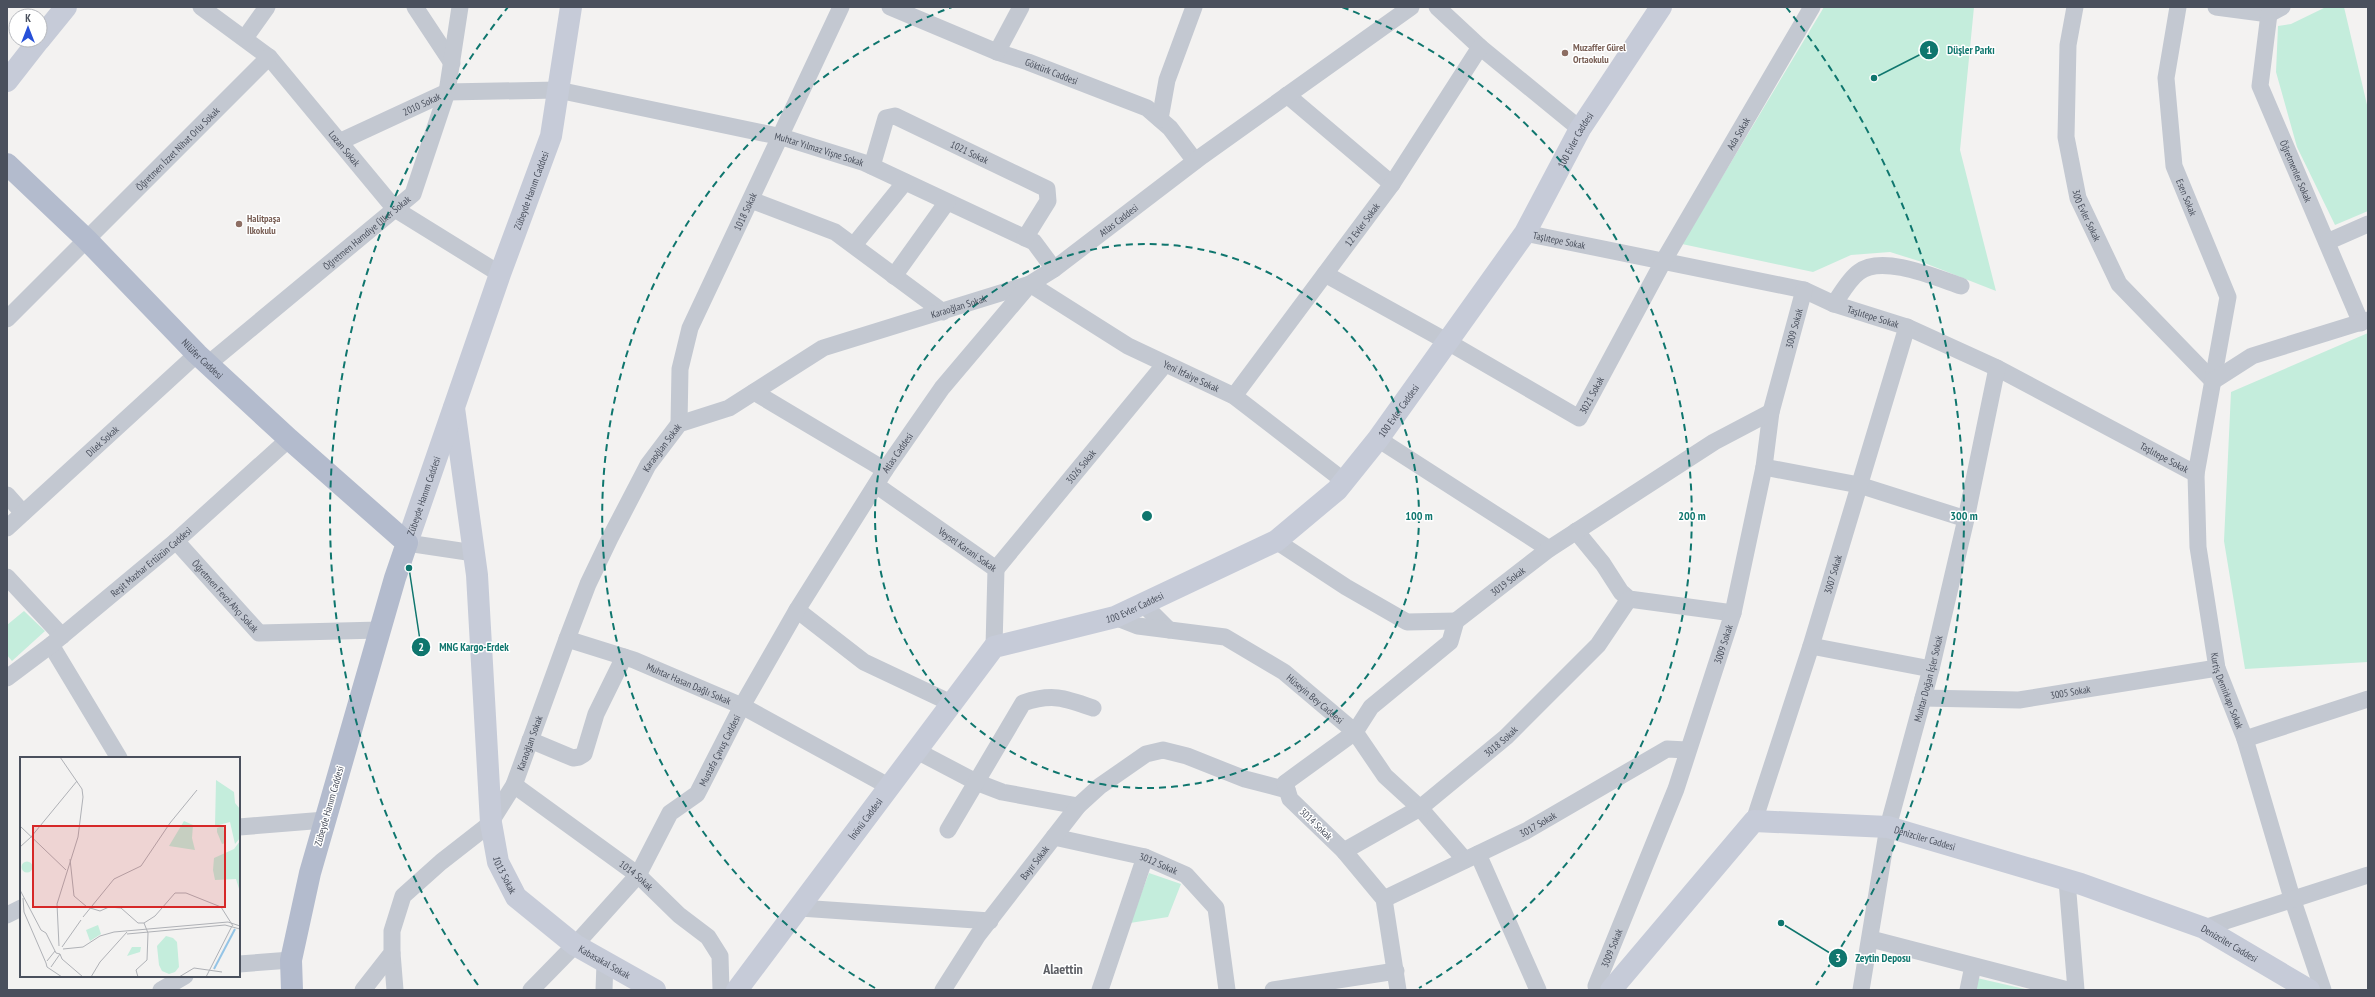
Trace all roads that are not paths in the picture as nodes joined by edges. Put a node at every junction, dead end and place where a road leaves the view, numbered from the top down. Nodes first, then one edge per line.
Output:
1 (66, 7) edge
2 (201, 7) edge
3 (267, 7) edge
4 (415, 7) edge
5 (460, 7) edge
6 (571, 7) edge
7 (841, 7) edge
8 (890, 7) edge
9 (1020, 7) edge
10 (1194, 7) edge
11 (1411, 7) edge
12 (1437, 7) edge
13 (1661, 7) edge
14 (1812, 7) edge
15 (2076, 7) edge
16 (2178, 7) edge
17 (2216, 7) edge
18 (2276, 11) edge
19 (48, 30) edge
20 (245, 38) junction
21 (1480, 47) junction
22 (34, 48) edge
23 (997, 52) junction
24 (268, 57) junction
25 (452, 63) junction
26 (7, 81) edge
27 (558, 90) junction
28 (447, 92) junction
29 (1288, 95) junction
30 (1160, 119) junction
31 (1580, 129) junction
32 (782, 137) junction
33 (339, 142) junction
34 (1195, 161) junction
35 (7, 164) edge
36 (872, 166) junction
37 (905, 182) junction
38 (1392, 184) junction
39 (750, 200) junction
40 (946, 202) junction
41 (394, 210) junction
42 (2368, 224) edge
43 (1525, 233) junction
44 (1025, 238) junction
45 (86, 239) junction
46 (2327, 242) junction
47 (854, 246) junction
48 (1664, 260) junction
49 (1054, 269) junction
50 (500, 274) junction
51 (1325, 274) junction
52 (894, 276) junction
53 (1030, 284) junction
54 (1961, 286) dead end
55 (1804, 290) junction
56 (1834, 304) junction
57 (943, 312) junction
58 (7, 319) edge
59 (2364, 321) edge
60 (1908, 326) junction
61 (1448, 342) junction
62 (202, 359) junction
63 (1165, 364) junction
64 (1997, 368) junction
65 (2213, 381) junction
66 (754, 392) junction
67 (1234, 396) junction
68 (454, 408) junction
69 (1771, 412) junction
70 (679, 424) junction
71 (289, 439) junction
72 (1378, 439) junction
73 (1764, 467) junction
74 (885, 470) junction
75 (2196, 474) junction
76 (1344, 481) junction
77 (876, 485) junction
78 (1859, 485) junction
79 (7, 494) edge
80 (23, 513) junction
81 (1966, 519) junction
82 (7, 528) edge
83 (1576, 531) junction
84 (176, 541) junction
85 (1276, 541) junction
86 (408, 543) junction
87 (1549, 549) junction
88 (474, 553) junction
89 (996, 569) junction
90 (7, 577) edge
91 (1629, 599) junction
92 (1143, 604) junction
93 (796, 610) junction
94 (1733, 613) junction
95 (1115, 617) junction
96 (1456, 621) junction
97 (380, 630) junction
98 (1169, 630) junction
99 (567, 639) junction
100 (57, 640) junction
101 (1811, 646) junction
102 (994, 647) junction
103 (624, 657) junction
104 (2218, 668) junction
105 (1931, 669) junction
106 (7, 678) edge
107 (1923, 698) junction
108 (2368, 700) edge
109 (952, 704) junction
110 (742, 706) junction
111 (1093, 708) dead end
112 (1355, 732) junction
113 (2245, 739) junction
114 (530, 740) junction
115 (1687, 750) junction
116 (917, 751) junction
117 (119, 757) edge
118 (976, 782) junction
119 (514, 785) junction
120 (890, 787) junction
121 (1288, 790) junction
122 (1078, 806) junction
123 (1420, 808) junction
124 (325, 820) junction
125 (492, 821) junction
126 (1754, 821) junction
127 (240, 827) edge
128 (1888, 827) junction
129 (948, 830) dead end
130 (1054, 837) junction
131 (1344, 851) junction
132 (1145, 857) junction
133 (1471, 857) junction
134 (638, 875) junction
135 (2368, 875) edge
136 (2067, 881) junction
137 (2292, 898) junction
138 (1384, 899) junction
139 (20, 908) edge
140 (800, 908) junction
141 (7, 915) edge
142 (990, 921) junction
143 (2204, 928) junction
144 (1871, 938) junction
145 (575, 946) junction
146 (392, 953) junction
147 (291, 960) junction
148 (605, 963) junction
149 (240, 964) edge
150 (1973, 966) junction
151 (1396, 972) junction
152 (183, 977) edge
153 (1603, 987) edge
154 (161, 990) edge
155 (292, 990) edge
156 (363, 990) edge
157 (395, 990) edge
158 (531, 990) edge
159 (604, 990) edge
160 (656, 990) edge
161 (721, 990) edge
162 (738, 990) edge
163 (943, 990) edge
164 (1100, 990) edge
165 (1227, 990) edge
166 (1272, 990) edge
167 (1398, 990) edge
168 (1538, 990) edge
169 (1861, 990) edge
170 (1968, 990) edge
171 (2068, 990) edge
172 (2076, 990) edge
173 (2309, 990) edge
174 (2323, 990) edge

1 - 19 main road
2 - 20 street, Lozan Sokak
3 - 20 street
4 - 25 street
5 - 25 street, Öğretmen Hamdiye Ülker Sokak
6 - 27 main road, Zübeyde Hanım Caddesi
7 - 32 street, 1018 Sokak
8 - 23 street, Göktürk Caddesi
9 - 23 street
10 - 30 street
11 - 29 street, Atlas Caddesi
12 - 21 street
13 - 31 main road, 100 Evler Caddesi
14 - 48 street, Ada Sokak
15 - 65 street, 300 Evler Sokak
16 - 65 street, Esen Sokak
17 - 18 street
18 - 46 street, Öğretmenler Sokak
20 - 24 street, Lozan Sokak
21 - 31 street
21 - 38 street, 12 Evler Sokak
22 - 26 main road
23 - 30 street, Göktürk Caddesi
24 - 33 street, Lozan Sokak
24 - 45 street, Öğretmen İzzet Nihat Orlu Sokak
25 - 28 street, Öğretmen Hamdiye Ülker Sokak
27 - 28 street, 2010 Sokak
27 - 32 street, Muhtar Yılmaz Vişne Sokak
27 - 50 main road, Zübeyde Hanım Caddesi
28 - 33 street, 2010 Sokak
28 - 41 street, Öğretmen Hamdiye Ülker Sokak
29 - 34 street, Atlas Caddesi
29 - 38 street
30 - 34 street, Göktürk Caddesi
31 - 43 main road, 100 Evler Caddesi
32 - 36 street, Muhtar Yılmaz Vişne Sokak
32 - 39 street, 1018 Sokak
33 - 41 street, Lozan Sokak
34 - 49 street, Atlas Caddesi
35 - 45 main road, Nilüfer Caddesi
36 - 37 street, Muhtar Yılmaz Vişne Sokak
36 - 44 street, 1021 Sokak
37 - 40 street, Muhtar Yılmaz Vişne Sokak
37 - 47 street
38 - 51 street, 12 Evler Sokak
39 - 47 street
39 - 70 street, 1018 Sokak
40 - 44 street, Muhtar Yılmaz Vişne Sokak
40 - 52 street
41 - 50 street, Lozan Sokak
41 - 62 street, Öğretmen Hamdiye Ülker Sokak
42 - 46 street
43 - 48 street, Taşlıtepe Sokak
43 - 61 main road, 100 Evler Caddesi
44 - 49 street, Muhtar Yılmaz Vişne Sokak
45 - 58 street, Öğretmen İzzet Nihat Orlu Sokak
45 - 62 main road, Nilüfer Caddesi
46 - 59 street, Öğretmenler Sokak
47 - 52 street
48 - 55 street, Taşlıtepe Sokak
48 - 61 street, 3021 Sokak
49 - 53 street, Atlas Caddesi
50 - 68 main road, Zübeyde Hanım Caddesi
51 - 61 street
51 - 67 street, 12 Evler Sokak
52 - 57 street
53 - 57 street, Karaoğlan Sokak
53 - 63 street, Yeni İtfaiye Sokak
53 - 74 street, Atlas Caddesi
54 - 56 street
55 - 56 street, Taşlıtepe Sokak
55 - 69 street, 3009 Sokak
56 - 60 street, Taşlıtepe Sokak
57 - 66 street, Karaoğlan Sokak
59 - 65 street
60 - 64 street, Taşlıtepe Sokak
60 - 78 street, 3007 Sokak
61 - 72 main road, 100 Evler Caddesi
62 - 71 main road, Nilüfer Caddesi
62 - 80 street, Dilek Sokak
63 - 67 street, Yeni İtfaiye Sokak
63 - 89 street, 3026 Sokak
64 - 75 street, Taşlıtepe Sokak
64 - 81 street, Muhtar Doğan İşler Sokak
65 - 75 street, Kurtiş Demirkapı Sokak
66 - 70 street, Karaoğlan Sokak
66 - 74 street
67 - 76 street, Yeni İtfaiye Sokak
68 - 86 main road, Zübeyde Hanım Caddesi
68 - 88 main road, 1013 Sokak
69 - 73 street, 3009 Sokak
69 - 83 street, 3019 Sokak
70 - 99 street, Karaoğlan Sokak
71 - 84 street, Reşit Mazhar Ertüzün Caddesi
71 - 86 main road, Nilüfer Caddesi
72 - 76 main road, 100 Evler Caddesi
72 - 87 street
73 - 78 street
73 - 94 street, 3009 Sokak
74 - 77 street, Atlas Caddesi
75 - 104 street, Kurtiş Demirkapı Sokak
76 - 85 main road, 100 Evler Caddesi
77 - 89 street, Veysel Karani Sokak
77 - 93 street, Mustafa Çavuş Caddesi
78 - 81 street
78 - 101 street, 3007 Sokak
79 - 80 street
80 - 82 street, Dilek Sokak
81 - 105 street, Muhtar Doğan İşler Sokak
83 - 87 street, 3019 Sokak
83 - 91 street
84 - 97 street, Öğretmen Fevzi Ahçı Sokak
84 - 100 street, Reşit Mazhar Ertüzün Caddesi
85 - 92 main road, 100 Evler Caddesi
85 - 96 street
86 - 88 street
86 - 97 main road, Zübeyde Hanım Caddesi
87 - 96 street, 3019 Sokak
88 - 125 main road, 1013 Sokak
89 - 102 street, Veysel Karani Sokak
90 - 100 street
91 - 94 street
91 - 123 street, 3018 Sokak
92 - 95 main road, 100 Evler Caddesi
92 - 98 street
93 - 109 street
93 - 110 street, Mustafa Çavuş Caddesi
94 - 115 street, 3009 Sokak
95 - 98 street, Hüseyin Bey Caddesi
95 - 102 main road, 100 Evler Caddesi
96 - 112 street
97 - 124 main road, Zübeyde Hanım Caddesi
98 - 112 street, Hüseyin Bey Caddesi
99 - 103 street, Muhtar Hasan Dağlı Sokak
99 - 114 street, Karaoğlan Sokak
100 - 106 street, Reşit Mazhar Ertüzün Caddesi
100 - 117 street
101 - 105 street
101 - 126 street, 3007 Sokak
102 - 109 main road, İnönü Caddesi
103 - 110 street, Muhtar Hasan Dağlı Sokak
103 - 114 street
104 - 107 street, 3005 Sokak
104 - 113 street, Kurtiş Demirkapı Sokak
105 - 107 street, Muhtar Doğan İşler Sokak
107 - 128 street, Muhtar Doğan İşler Sokak
108 - 113 street
109 - 116 main road, İnönü Caddesi
110 - 120 street, Muhtar Hasan Dağlı Sokak
110 - 134 street, Mustafa Çavuş Caddesi
111 - 118 street
112 - 121 street
112 - 123 street, Hüseyin Bey Caddesi
113 - 137 street, Kurtiş Demirkapı Sokak
114 - 119 street, Karaoğlan Sokak
115 - 133 street, 3017 Sokak
115 - 153 street, 3009 Sokak
116 - 118 street
116 - 120 main road, İnönü Caddesi
118 - 122 street
118 - 129 street
119 - 125 street, Karaoğlan Sokak
119 - 134 street, 1014 Sokak
120 - 140 main road, İnönü Caddesi
121 - 122 street, Bayır Sokak
121 - 131 street, 3014 Sokak
122 - 130 street, Bayır Sokak
123 - 131 street, 3018 Sokak
123 - 133 street, Hüseyin Bey Caddesi
124 - 127 street
124 - 147 main road, Zübeyde Hanım Caddesi
125 - 145 main road, 1013 Sokak
125 - 146 street, Karaoğlan Sokak
126 - 128 main road, Denizciler Caddesi
126 - 153 main road
128 - 136 main road, Denizciler Caddesi
128 - 144 street, Muhtar Doğan İşler Sokak
130 - 132 street, 3012 Sokak
130 - 142 street, Bayır Sokak
131 - 138 street, 3014 Sokak
132 - 164 street
132 - 165 street, 3012 Sokak
133 - 138 street, 3017 Sokak
133 - 168 street, Hüseyin Bey Caddesi
134 - 145 street, Mustafa Çavuş Caddesi
134 - 161 street, 1014 Sokak
135 - 137 street
136 - 143 main road, Denizciler Caddesi
136 - 172 street
137 - 143 street
137 - 174 street, Kurtiş Demirkapı Sokak
138 - 151 street
139 - 141 street
140 - 142 street
140 - 162 main road, İnönü Caddesi
142 - 163 street, Bayır Sokak
143 - 173 main road, Denizciler Caddesi
144 - 150 street
144 - 169 street, Muhtar Doğan İşler Sokak
145 - 148 main road, Kabasakal Sokak
145 - 158 street, Mustafa Çavuş Caddesi
146 - 156 street
146 - 157 street, Karaoğlan Sokak
147 - 149 street
147 - 155 main road, Zübeyde Hanım Caddesi
148 - 159 street
148 - 160 main road, Kabasakal Sokak
150 - 170 street
150 - 171 street
151 - 166 street
151 - 167 street
152 - 154 street

